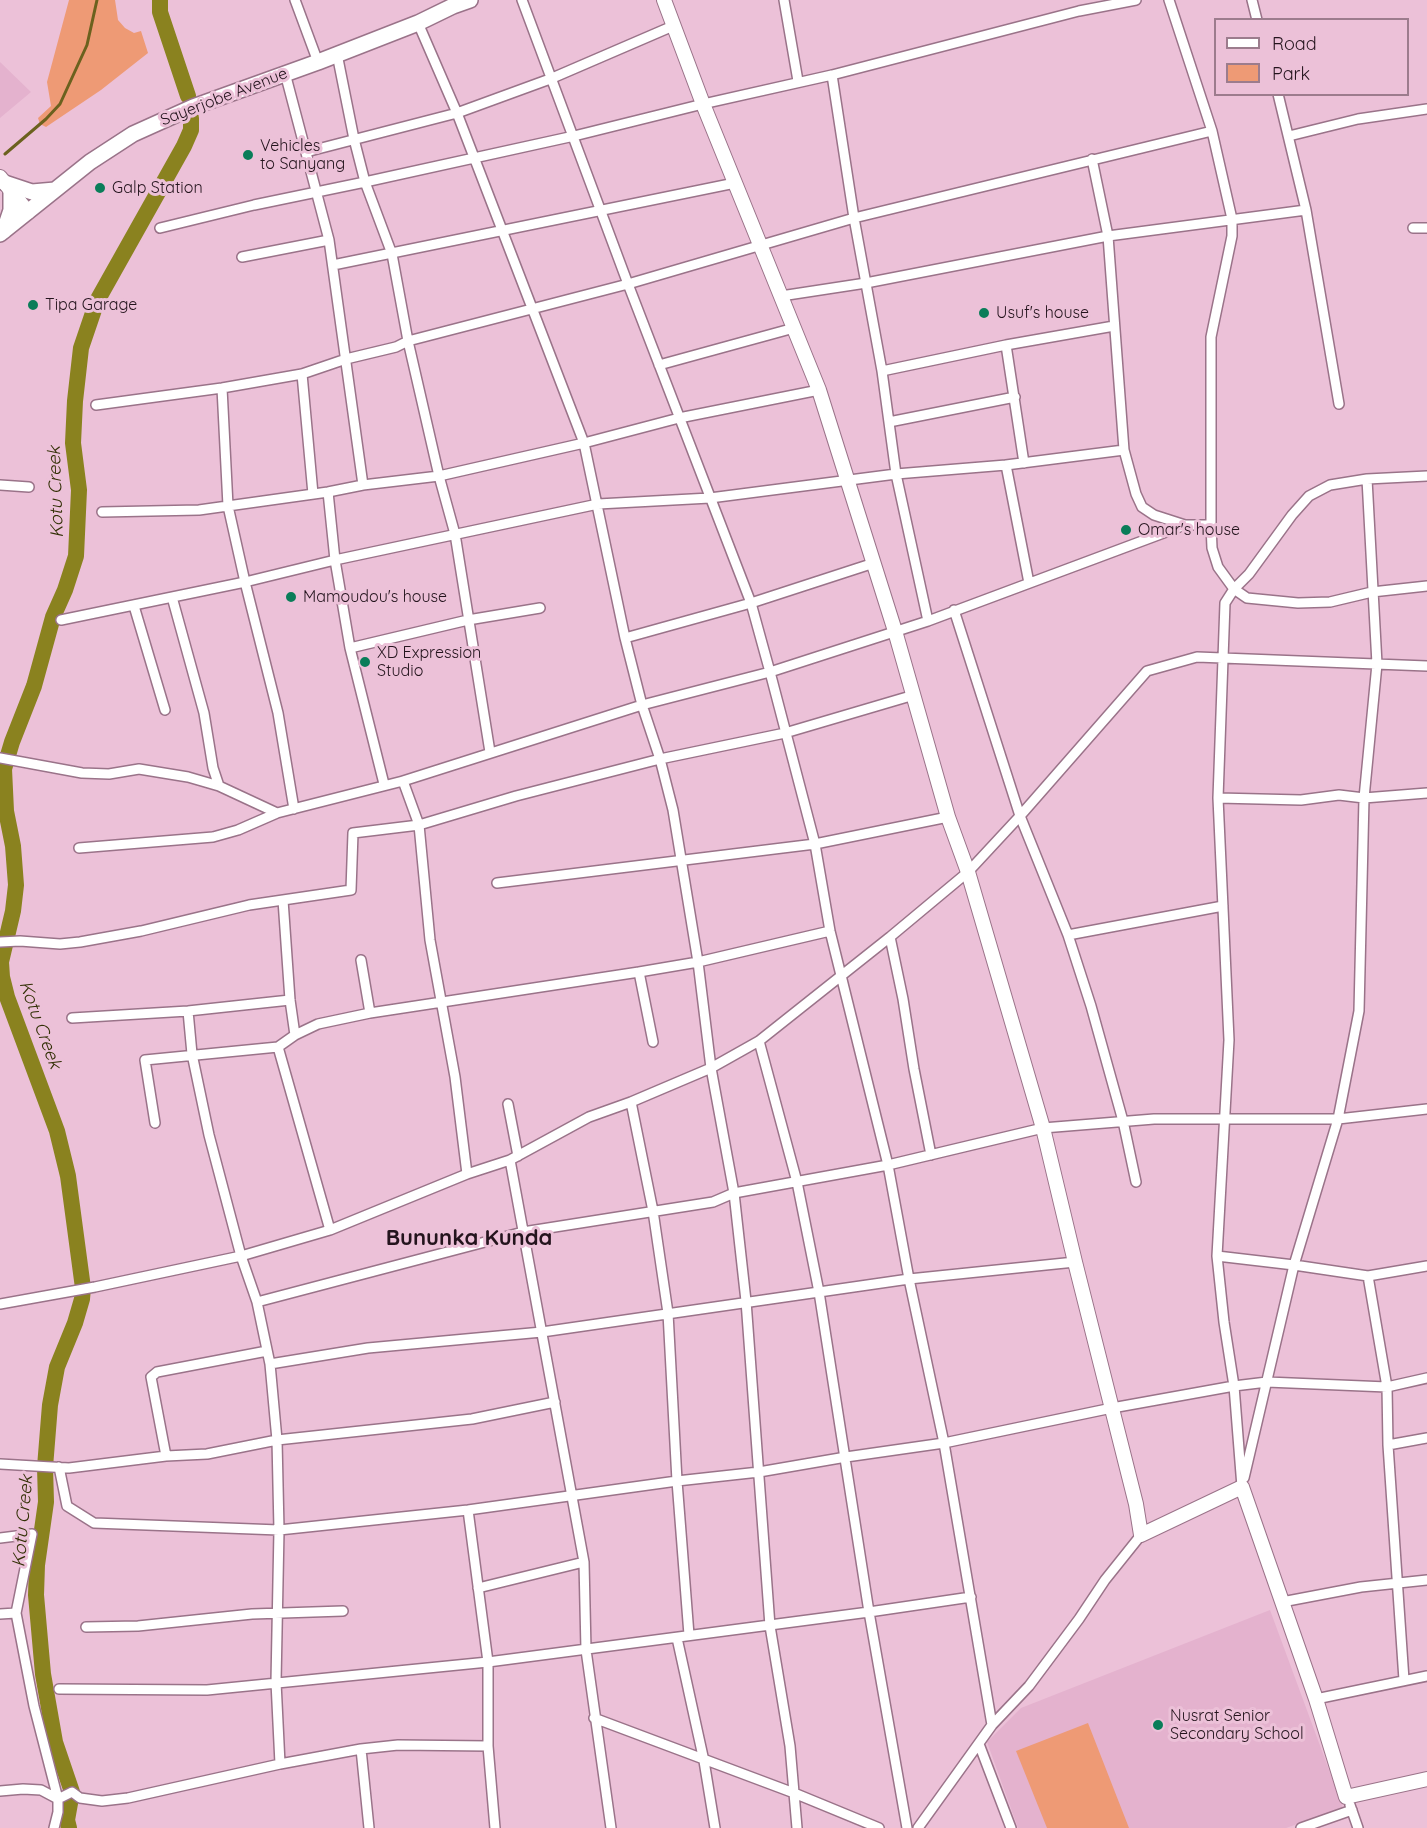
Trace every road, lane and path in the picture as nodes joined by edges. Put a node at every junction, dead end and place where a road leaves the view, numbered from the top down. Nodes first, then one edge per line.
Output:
1 (295, 0) edge
2 (470, 0) edge
3 (522, 0) edge
4 (664, 0) edge
5 (784, 0) edge
6 (1076, 0) edge
7 (1136, 0) edge
8 (1170, 0) edge
9 (1252, 0) edge
10 (452, 3) edge
11 (1079, 11) junction
12 (1256, 18) edge
13 (418, 23) junction
14 (673, 26) junction
15 (337, 54) junction
16 (318, 62) junction
17 (285, 73) junction
18 (832, 75) junction
19 (550, 79) junction
20 (798, 81) junction
21 (1279, 96) edge
22 (703, 104) junction
23 (1427, 109) edge
24 (457, 113) junction
25 (1212, 131) junction
26 (574, 136) junction
27 (1289, 136) junction
28 (354, 139) junction
29 (306, 152) junction
30 (473, 157) junction
31 (1092, 159) junction
32 (5, 183) edge
33 (365, 183) junction
34 (735, 183) junction
35 (56, 190) junction
36 (316, 192) junction
37 (602, 210) junction
38 (1306, 210) junction
39 (28, 212) junction
40 (854, 218) junction
41 (1232, 219) junction
42 (160, 228) dead end
43 (1413, 228) dead end
44 (1427, 228) edge
45 (502, 229) junction
46 (2, 233) edge
47 (1108, 237) junction
48 (329, 240) junction
49 (760, 244) junction
50 (392, 254) junction
51 (242, 257) dead end
52 (333, 265) junction
53 (866, 283) junction
54 (628, 284) junction
55 (781, 296) junction
56 (532, 308) junction
57 (1114, 326) junction
58 (794, 328) junction
59 (408, 340) junction
60 (1006, 345) junction
61 (346, 359) junction
62 (659, 365) junction
63 (882, 371) junction
64 (302, 374) junction
65 (222, 388) junction
66 (819, 390) junction
67 (1015, 397) junction
68 (1339, 404) dead end
69 (96, 405) dead end
70 (679, 418) junction
71 (889, 422) junction
72 (584, 443) junction
73 (1124, 450) junction
74 (1024, 463) junction
75 (1006, 465) junction
76 (896, 474) junction
77 (439, 476) junction
78 (1427, 476) edge
79 (1367, 479) junction
80 (846, 480) junction
81 (0, 485) edge
82 (363, 485) junction
83 (29, 487) dead end
84 (328, 492) junction
85 (313, 494) junction
86 (710, 498) junction
87 (598, 504) junction
88 (228, 506) junction
89 (102, 512) dead end
90 (1185, 525) junction
91 (1211, 525) junction
92 (455, 534) junction
93 (335, 560) junction
94 (873, 563) junction
95 (245, 582) junction
96 (1029, 583) junction
97 (1427, 586) edge
98 (1234, 589) junction
99 (1372, 592) junction
100 (172, 597) junction
101 (751, 603) junction
102 (134, 606) junction
103 (540, 608) dead end
104 (954, 610) junction
105 (61, 620) dead end
106 (468, 620) junction
107 (928, 621) junction
108 (895, 631) junction
109 (625, 638) junction
110 (350, 648) junction
111 (1222, 659) junction
112 (1377, 664) junction
113 (1427, 666) edge
114 (770, 672) junction
115 (914, 695) junction
116 (642, 705) junction
117 (165, 710) dead end
118 (785, 733) junction
119 (490, 753) junction
120 (4, 759) edge
121 (660, 759) junction
122 (403, 781) junction
123 (384, 784) junction
124 (219, 786) junction
125 (1427, 793) edge
126 (1218, 798) junction
127 (1364, 798) junction
128 (294, 809) junction
129 (277, 813) junction
130 (1020, 816) junction
131 (948, 818) junction
132 (419, 825) junction
133 (815, 844) junction
134 (79, 849) dead end
135 (681, 859) junction
136 (968, 872) junction
137 (496, 883) dead end
138 (283, 900) junction
139 (1223, 906) junction
140 (830, 931) junction
141 (1068, 935) junction
142 (890, 937) junction
143 (1, 942) edge
144 (361, 960) dead end
145 (698, 962) junction
146 (639, 972) junction
147 (841, 975) junction
148 (290, 1000) junction
149 (440, 1002) junction
150 (188, 1011) junction
151 (370, 1013) junction
152 (72, 1018) dead end
153 (295, 1035) junction
154 (759, 1041) junction
155 (653, 1042) dead end
156 (278, 1047) junction
157 (192, 1054) junction
158 (711, 1068) junction
159 (631, 1102) junction
160 (508, 1104) dead end
161 (1427, 1109) edge
162 (1224, 1118) junction
163 (1338, 1119) junction
164 (1123, 1121) junction
165 (155, 1123) dead end
166 (1044, 1128) junction
167 (931, 1155) junction
168 (514, 1158) junction
169 (888, 1165) junction
170 (468, 1174) junction
171 (797, 1182) junction
172 (1136, 1182) dead end
173 (734, 1193) junction
174 (653, 1211) junction
175 (330, 1230) junction
176 (522, 1232) junction
177 (241, 1256) junction
178 (1217, 1256) junction
179 (1075, 1262) junction
180 (1294, 1265) junction
181 (1427, 1266) edge
182 (1368, 1276) junction
183 (909, 1279) junction
184 (819, 1292) junction
185 (746, 1301) junction
186 (257, 1302) junction
187 (0, 1304) edge
188 (668, 1313) junction
189 (543, 1332) junction
190 (267, 1351) junction
191 (270, 1364) junction
192 (1427, 1378) edge
193 (1268, 1382) junction
194 (1234, 1386) junction
195 (1387, 1387) junction
196 (555, 1402) junction
197 (1112, 1408) junction
198 (1427, 1438) edge
199 (277, 1440) junction
200 (944, 1443) junction
201 (1388, 1445) junction
202 (166, 1456) junction
203 (846, 1457) junction
204 (0, 1464) edge
205 (59, 1467) junction
206 (759, 1472) junction
207 (677, 1481) junction
208 (1242, 1487) junction
209 (573, 1495) junction
210 (468, 1510) junction
211 (279, 1530) junction
212 (1141, 1535) junction
213 (0, 1538) edge
214 (584, 1562) junction
215 (1427, 1580) edge
216 (1398, 1583) junction
217 (478, 1588) junction
218 (971, 1597) junction
219 (1282, 1602) junction
220 (343, 1611) dead end
221 (16, 1612) junction
222 (869, 1612) junction
223 (277, 1613) junction
224 (0, 1614) edge
225 (770, 1626) junction
226 (86, 1627) dead end
227 (689, 1635) junction
228 (677, 1638) junction
229 (586, 1650) junction
230 (488, 1662) junction
231 (1427, 1676) edge
232 (1404, 1680) junction
233 (276, 1682) junction
234 (59, 1689) dead end
235 (1316, 1699) junction
236 (594, 1718) junction
237 (992, 1725) junction
238 (979, 1744) junction
239 (488, 1746) junction
240 (361, 1749) junction
241 (704, 1761) junction
242 (280, 1764) junction
243 (1427, 1779) edge
244 (0, 1791) edge
245 (794, 1793) junction
246 (58, 1799) junction
247 (1349, 1803) junction
248 (54, 1828) edge
249 (369, 1828) edge
250 (495, 1828) edge
251 (611, 1828) edge
252 (715, 1828) edge
253 (797, 1828) edge
254 (879, 1828) edge
255 (907, 1828) edge
256 (918, 1828) edge
257 (1011, 1828) edge
258 (1301, 1828) edge
259 (1358, 1828) edge

1 - 16 street
2 - 10 main road, Sayerjobe Avenue
3 - 19 street
4 - 14 street
5 - 20 street
6 - 11 street
7 - 11 street
8 - 25 street
9 - 12 street
10 - 13 main road, Sayerjobe Avenue
11 - 18 street
13 - 15 main road, Sayerjobe Avenue
13 - 24 street
14 - 19 street
14 - 22 street
15 - 16 main road, Sayerjobe Avenue
15 - 28 street
16 - 17 main road, Sayerjobe Avenue
17 - 29 street
17 - 35 main road, Sayerjobe Avenue
18 - 20 street
18 - 40 street
19 - 24 street
19 - 26 street
20 - 22 street
21 - 27 street
22 - 26 street
22 - 34 street
23 - 27 street
24 - 28 street
24 - 30 street
25 - 31 street
25 - 41 street
26 - 30 street
26 - 37 street
27 - 38 street
28 - 29 street
28 - 33 street
29 - 36 street
30 - 33 street
30 - 45 street
31 - 40 street
31 - 47 street
32 - 35 main road
32 - 39 street
32 - 46 main road
33 - 36 street
33 - 50 street
34 - 37 street
34 - 49 street
35 - 39 main road, Sayerjobe Avenue
36 - 42 street
36 - 48 street
37 - 45 street
37 - 54 street
38 - 41 street
38 - 68 street
39 - 46 main road, Sayerjobe Avenue
40 - 49 street
40 - 53 street
41 - 47 street
41 - 91 street
43 - 44 street
45 - 50 street
45 - 56 street
47 - 53 street
47 - 57 street
48 - 51 street
48 - 52 street
49 - 54 street
49 - 55 street
50 - 52 street
50 - 59 street
52 - 61 street
53 - 55 street
53 - 63 street
54 - 56 street
54 - 62 street
55 - 58 street
56 - 59 street
56 - 72 street
57 - 60 street
57 - 73 street
58 - 62 street
58 - 66 street
59 - 61 street
59 - 77 street
60 - 63 street
60 - 67 street
61 - 64 street
61 - 82 street
62 - 70 street
63 - 71 street
64 - 65 street
64 - 85 street
65 - 69 street
65 - 88 street
66 - 70 street
66 - 80 street
67 - 71 street
67 - 74 street
70 - 72 street
70 - 86 street
71 - 76 street
72 - 77 street
72 - 87 street
73 - 74 street
73 - 90 street
74 - 75 street
75 - 76 street
75 - 96 street
76 - 80 street
76 - 107 street
77 - 82 street
77 - 92 street
78 - 79 street
79 - 98 street
79 - 99 street
80 - 86 street
80 - 94 street
81 - 83 street
82 - 84 street
84 - 85 street
84 - 93 street
85 - 88 street
86 - 87 street
86 - 101 street
87 - 92 street
87 - 109 street
88 - 89 street
88 - 95 street
90 - 91 street
90 - 96 street
91 - 98 street
92 - 93 street
92 - 106 street
93 - 95 street
93 - 110 street
94 - 101 street
94 - 108 street
95 - 100 street
95 - 128 street
96 - 104 street
97 - 99 street
98 - 99 street
98 - 111 street
99 - 112 street
100 - 102 street
100 - 124 street
101 - 109 street
101 - 114 street
102 - 105 street
102 - 117 street
103 - 106 street
104 - 107 street
104 - 130 street
106 - 110 street
106 - 119 street
107 - 108 street
108 - 114 street
108 - 115 street
109 - 116 street
110 - 123 street
111 - 112 street
111 - 126 street
111 - 130 street
112 - 113 street
112 - 127 street
114 - 116 street
114 - 118 street
115 - 118 street
115 - 131 street
116 - 119 street
116 - 121 street
118 - 121 street
118 - 133 street
119 - 122 street
120 - 124 street
121 - 132 street
121 - 135 street
122 - 123 street
122 - 132 street
123 - 128 street
124 - 129 street
125 - 127 street
126 - 127 street
126 - 139 street
127 - 163 street
128 - 129 street
129 - 134 street
130 - 136 street
130 - 141 street
131 - 133 street
131 - 136 street
132 - 138 street
132 - 149 street
133 - 135 street
133 - 140 street
135 - 137 street
135 - 145 street
136 - 142 street
136 - 166 street
138 - 143 street
138 - 148 street
139 - 141 street
139 - 162 street
140 - 145 street
140 - 147 street
141 - 164 street
142 - 147 street
142 - 167 street
144 - 151 street
145 - 146 street
145 - 158 street
146 - 149 street
146 - 155 street
147 - 154 street
147 - 169 street
148 - 150 street
148 - 153 street
149 - 151 street
149 - 170 street
150 - 152 street
150 - 157 street
151 - 153 street
153 - 156 street
154 - 158 street
154 - 171 street
156 - 157 street
156 - 175 street
157 - 165 street
157 - 177 street
158 - 159 street
158 - 173 street
159 - 168 street
159 - 174 street
160 - 168 street
161 - 163 street
162 - 163 street
162 - 164 street
162 - 178 street
163 - 180 street
164 - 166 street
164 - 172 street
166 - 167 street
166 - 179 street
167 - 169 street
168 - 170 street
168 - 176 street
169 - 171 street
169 - 183 street
170 - 175 street
171 - 173 street
171 - 184 street
173 - 174 street
173 - 185 street
174 - 176 street
174 - 188 street
175 - 177 street
176 - 186 street
176 - 189 street
177 - 186 street
177 - 187 street
178 - 180 street
178 - 194 street
179 - 183 street
179 - 197 street
180 - 182 street
180 - 193 street
181 - 182 street
182 - 195 street
183 - 184 street
183 - 200 street
184 - 185 street
184 - 203 street
185 - 188 street
185 - 206 street
186 - 190 street
188 - 189 street
188 - 207 street
189 - 191 street
189 - 196 street
190 - 191 street
190 - 202 street
191 - 199 street
192 - 195 street
193 - 194 street
193 - 195 street
193 - 208 street
194 - 197 street
194 - 208 street
195 - 201 street
196 - 199 street
196 - 209 street
197 - 200 street
197 - 212 street
198 - 201 street
199 - 202 street
199 - 211 street
200 - 203 street
200 - 218 street
201 - 216 street
202 - 205 street
203 - 206 street
203 - 222 street
204 - 205 street
205 - 211 street
206 - 207 street
206 - 225 street
207 - 209 street
207 - 227 street
208 - 212 street
208 - 219 street
209 - 210 street
209 - 214 street
210 - 211 street
210 - 217 street
211 - 223 street
212 - 237 street
213 - 221 street
214 - 217 street
214 - 229 street
215 - 216 street
216 - 219 street
216 - 232 street
217 - 230 street
218 - 222 street
218 - 237 street
219 - 235 street
220 - 223 street
221 - 224 street
221 - 246 street
222 - 225 street
222 - 255 street
223 - 226 street
223 - 233 street
225 - 227 street
225 - 245 street
227 - 228 street
228 - 229 street
228 - 241 street
229 - 230 street
229 - 236 street
230 - 233 street
230 - 239 street
231 - 232 street
232 - 235 street
233 - 234 street
233 - 242 street
235 - 247 street
236 - 241 street
236 - 251 street
237 - 238 street
238 - 256 street
238 - 257 street
239 - 240 street
239 - 250 street
240 - 242 street
240 - 249 street
241 - 245 street
241 - 252 street
242 - 246 street
243 - 247 street
244 - 246 street
245 - 253 street
245 - 254 street
246 - 248 street
247 - 258 street
247 - 259 street

